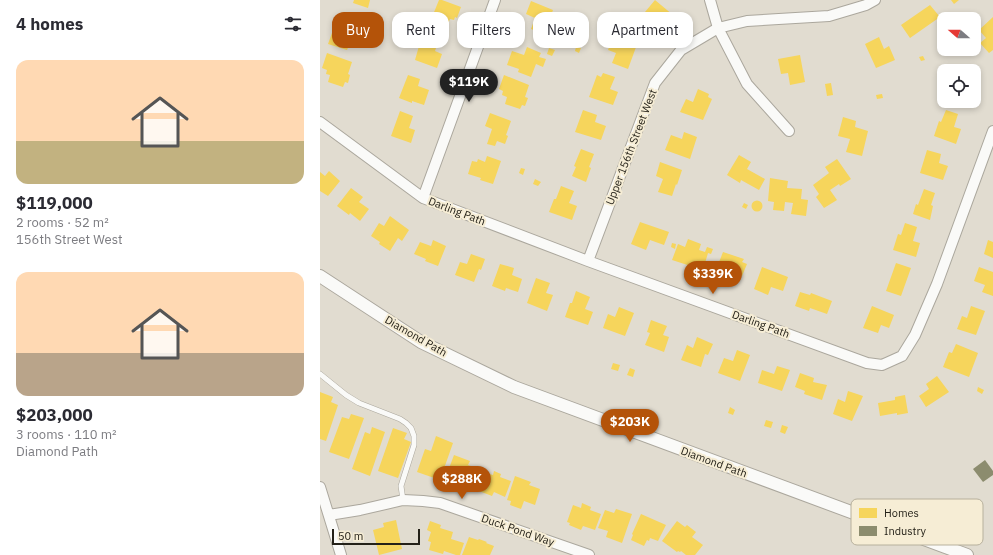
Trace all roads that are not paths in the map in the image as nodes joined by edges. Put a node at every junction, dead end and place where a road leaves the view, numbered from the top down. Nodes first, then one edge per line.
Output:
1 (495, 0) edge
2 (710, 0) edge
3 (875, 0) edge
4 (718, 28) junction
5 (320, 122) edge
6 (789, 131) dead end
7 (993, 131) edge
8 (423, 198) junction
9 (588, 261) junction
10 (320, 276) edge
11 (320, 374) edge
12 (320, 487) edge
13 (403, 500) junction
14 (851, 512) edge
15 (329, 515) junction
16 (940, 545) edge
17 (341, 555) edge
18 (589, 555) edge
19 (967, 555) edge

1 - 8 street
2 - 4 street
3 - 4 street, Upper 156th Street West
4 - 6 street
4 - 9 street, Upper 156th Street West
5 - 8 street, Darling Path
7 - 9 street, Darling Path
8 - 9 street, Darling Path
10 - 14 street, Diamond Path
11 - 13 lane
12 - 15 street
13 - 15 street, Duck Pond Way
13 - 18 street, Duck Pond Way
15 - 17 street
16 - 19 street, Diamond Path

